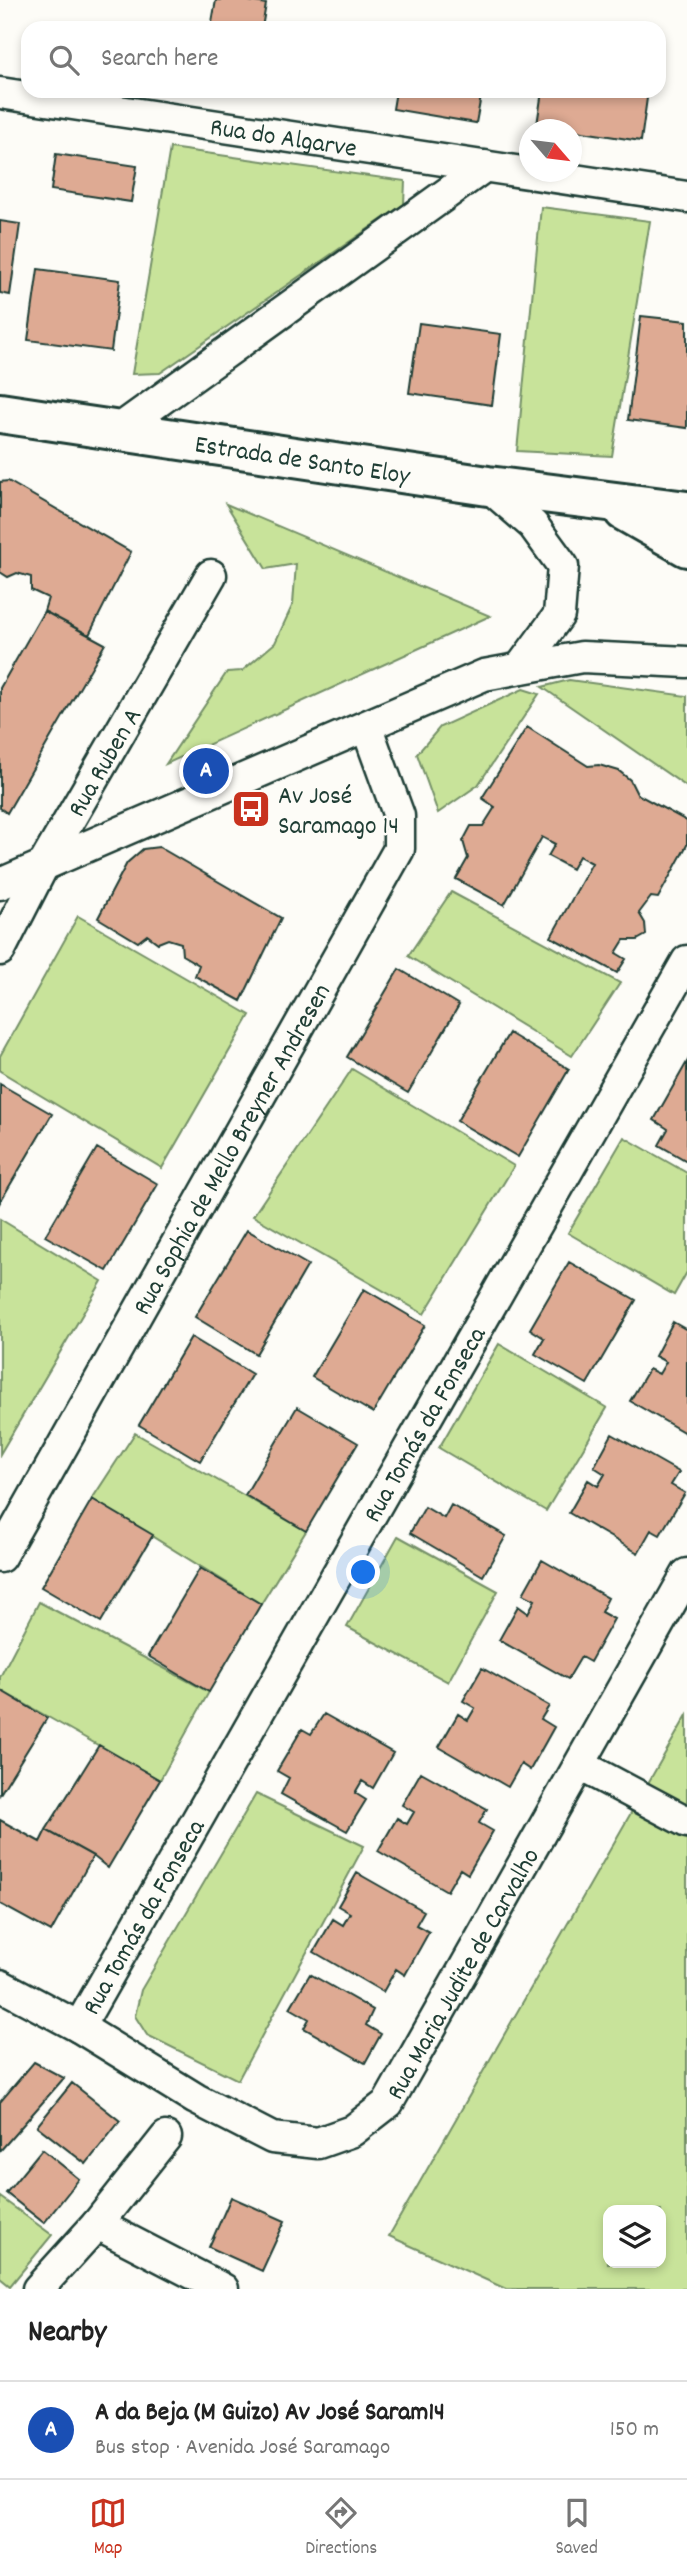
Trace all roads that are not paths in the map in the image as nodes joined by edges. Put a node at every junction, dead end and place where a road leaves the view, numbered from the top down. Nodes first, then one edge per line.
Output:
1 (0, 93) edge
2 (21, 96) edge
3 (33, 98) edge
4 (485, 166) junction
5 (687, 197) edge
6 (0, 413) edge
7 (117, 431) junction
8 (488, 486) junction
9 (607, 501) junction
10 (687, 511) edge
11 (687, 547) edge
12 (211, 575) dead end
13 (684, 660) edge
14 (520, 668) junction
15 (367, 728) junction
16 (44, 864) junction
17 (0, 884) edge
18 (0, 950) edge
19 (687, 961) edge
20 (0, 1557) edge
21 (687, 1574) edge
22 (580, 1765) junction
23 (687, 1822) edge
24 (0, 1985) edge
25 (79, 2026) junction
26 (166, 2137) dead end
27 (97, 2224) junction
28 (38, 2289) edge
29 (223, 2289) edge

1 - 2 street, Rua do Algarve
3 - 4 street, Rua do Algarve
4 - 5 street, Rua do Algarve
4 - 7 street
6 - 7 main road, Estrada de Santo Eloy
7 - 8 main road, Estrada de Santo Eloy
8 - 9 main road, Estrada de Santo Eloy
8 - 14 street
9 - 10 main road, Estrada de Santo Eloy
9 - 11 main road, Estrada de Santo Eloy
12 - 16 street, Rua Ruben A
13 - 14 street
14 - 15 street
15 - 16 street
15 - 20 street, Rua Sophia de Mello Breyner Andresen
16 - 17 street
16 - 18 street, Rua Ruben A
19 - 25 street, Rua Tomás da Fonseca
21 - 22 street, Rua Maria Judite de Carvalho
22 - 23 street
22 - 25 street, Rua Maria Judite de Carvalho
24 - 25 street, Rua Tomás da Fonseca
26 - 27 street
27 - 28 street
27 - 29 street

